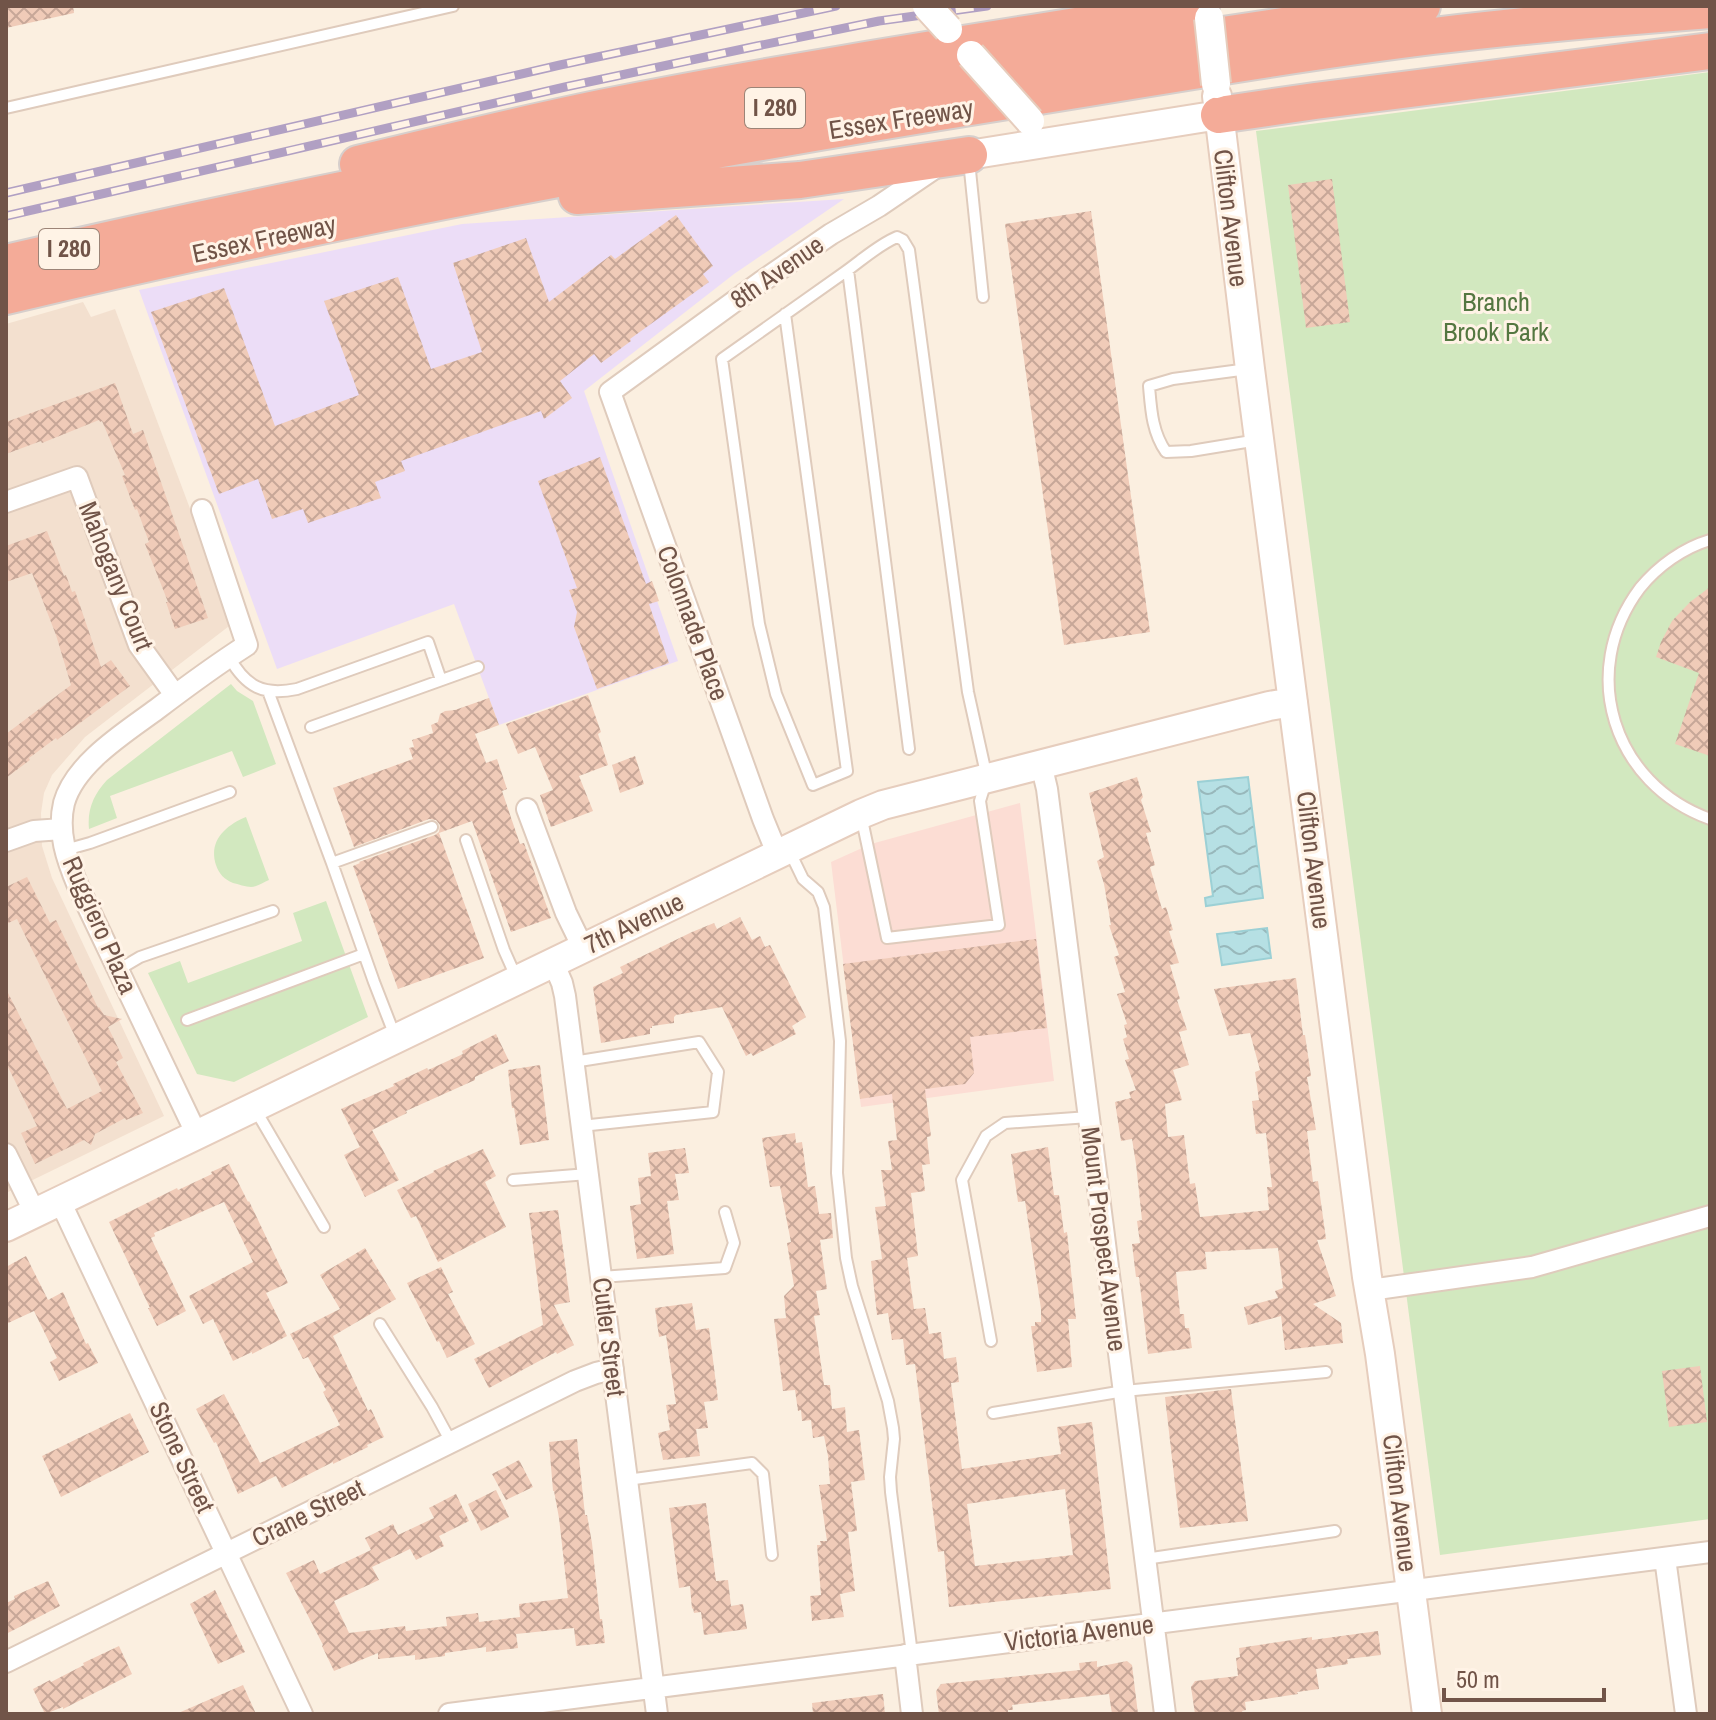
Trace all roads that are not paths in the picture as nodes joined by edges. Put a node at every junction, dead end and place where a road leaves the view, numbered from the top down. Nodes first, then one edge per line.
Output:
1 (453, 6) edge
2 (927, 6) edge
3 (1422, 6) edge
4 (1206, 10) edge
5 (1710, 10) edge
6 (960, 43) junction
7 (1710, 51) edge
8 (1217, 100) junction
9 (6, 108) edge
10 (1072, 139) junction
11 (959, 157) junction
12 (447, 201) junction
13 (132, 235) junction
14 (6, 263) edge
15 (848, 270) junction
16 (6, 296) edge
17 (983, 297) dead end
18 (785, 314) junction
19 (1250, 369) junction
20 (610, 392) joint
21 (1259, 440) junction
22 (6, 502) edge
23 (202, 510) dead end
24 (1710, 540) edge
25 (229, 657) junction
26 (478, 667) dead end
27 (441, 680) junction
28 (268, 691) junction
29 (175, 695) junction
30 (1293, 702) junction
31 (311, 727) dead end
32 (909, 749) dead end
33 (1041, 764) junction
34 (987, 778) junction
35 (230, 792) dead end
36 (527, 809) dead end
37 (861, 814) junction
38 (1710, 819) edge
39 (432, 827) dead end
40 (64, 840) junction
41 (466, 840) dead end
42 (6, 841) edge
43 (783, 851) junction
44 (332, 863) junction
45 (273, 911) dead end
46 (583, 948) junction
47 (364, 954) junction
48 (553, 962) junction
49 (118, 970) junction
50 (517, 979) junction
51 (187, 1020) dead end
52 (396, 1038) junction
53 (573, 1062) junction
54 (254, 1107) junction
55 (1089, 1117) junction
56 (581, 1126) junction
57 (197, 1135) junction
58 (6, 1154) edge
59 (588, 1174) junction
60 (513, 1180) dead end
61 (48, 1207) junction
62 (725, 1212) dead end
63 (1710, 1216) edge
64 (6, 1227) edge
65 (324, 1227) dead end
66 (601, 1277) junction
67 (1370, 1290) junction
68 (380, 1324) dead end
69 (991, 1341) dead end
70 (613, 1369) junction
71 (1326, 1372) dead end
72 (1124, 1391) junction
73 (993, 1413) dead end
74 (451, 1442) junction
75 (627, 1480) junction
76 (1335, 1531) dead end
77 (1710, 1552) edge
78 (227, 1553) junction
79 (772, 1555) dead end
80 (1665, 1558) junction
81 (1145, 1559) junction
82 (1411, 1590) junction
83 (1153, 1623) junction
84 (908, 1655) junction
85 (6, 1662) edge
86 (653, 1688) junction
87 (302, 1714) edge
88 (449, 1714) edge
89 (657, 1714) edge
90 (912, 1714) edge
91 (1165, 1714) edge
92 (1427, 1714) edge
93 (1686, 1714) edge

1 - 9 lane
2 - 6 main road, bridge
3 - 13 highway, Essex Freeway / I 280
4 - 6 highway
4 - 8 main road, Clifton Avenue, bridge
5 - 12 highway, Essex Freeway / I 280
6 - 10 main road, bridge
6 - 13 highway
7 - 8 highway
8 - 10 main road, 8th Avenue
8 - 19 main road, Clifton Avenue
10 - 11 main road, 8th Avenue
11 - 12 highway
11 - 17 lane
11 - 20 street, 8th Avenue
12 - 16 highway, Essex Freeway / I 280
13 - 14 highway, Essex Freeway / I 280
15 - 18 lane
15 - 32 lane
15 - 34 lane
18 - 18 lane
19 - 21 main road, Clifton Avenue
19 - 21 lane
20 - 43 street, Colonnade Place
21 - 30 main road, Clifton Avenue
22 - 29 street, Mahogany Court
23 - 25 street, Ruggiero Plaza
24 - 38 lane
25 - 28 lane
25 - 29 street, Ruggiero Plaza
26 - 27 lane
27 - 28 lane
27 - 31 lane
28 - 44 lane
29 - 40 street, Ruggiero Plaza
30 - 33 main road, 7th Avenue
30 - 67 main road, Clifton Avenue
33 - 34 main road, 7th Avenue
33 - 55 street, Mount Prospect Avenue
34 - 37 main road, 7th Avenue
34 - 37 lane
35 - 40 lane
36 - 46 street
37 - 43 main road, 7th Avenue
39 - 44 lane
40 - 42 street
40 - 49 street, Ruggiero Plaza
41 - 50 lane
43 - 46 main road, 7th Avenue
43 - 84 lane
44 - 47 lane
45 - 49 lane
46 - 48 main road, 7th Avenue
47 - 51 lane
47 - 52 lane
48 - 50 main road, 7th Avenue
48 - 53 street, Cutler Street
49 - 57 street, Ruggiero Plaza
50 - 52 main road, 7th Avenue
52 - 54 main road, 7th Avenue
53 - 56 street, Cutler Street
53 - 56 lane
54 - 57 main road, 7th Avenue
54 - 65 lane
55 - 69 lane
55 - 72 street, Mount Prospect Avenue
56 - 59 street, Cutler Street
57 - 61 main road, 7th Avenue
58 - 61 street, Stone Street
59 - 60 lane
59 - 66 street, Cutler Street
61 - 64 main road, 7th Avenue
61 - 78 street, Stone Street
62 - 66 lane
63 - 67 street
66 - 70 street, Cutler Street
67 - 82 main road, Clifton Avenue
68 - 74 lane
70 - 74 street, Crane Street
70 - 75 street, Cutler Street
71 - 72 lane
72 - 73 lane
72 - 81 street, Mount Prospect Avenue
74 - 78 street, Crane Street
75 - 79 lane
75 - 86 street, Cutler Street
76 - 81 lane
77 - 80 street, Victoria Avenue
78 - 85 street, Crane Street
78 - 87 street, Stone Street
80 - 82 street, Victoria Avenue
80 - 93 street
81 - 83 street, Mount Prospect Avenue
82 - 83 street, Victoria Avenue
82 - 92 main road, Clifton Avenue
83 - 84 street, Victoria Avenue
83 - 91 street, Mount Prospect Avenue
84 - 86 street, Victoria Avenue
84 - 90 street
86 - 88 street, Victoria Avenue
86 - 89 street, Cutler Street

